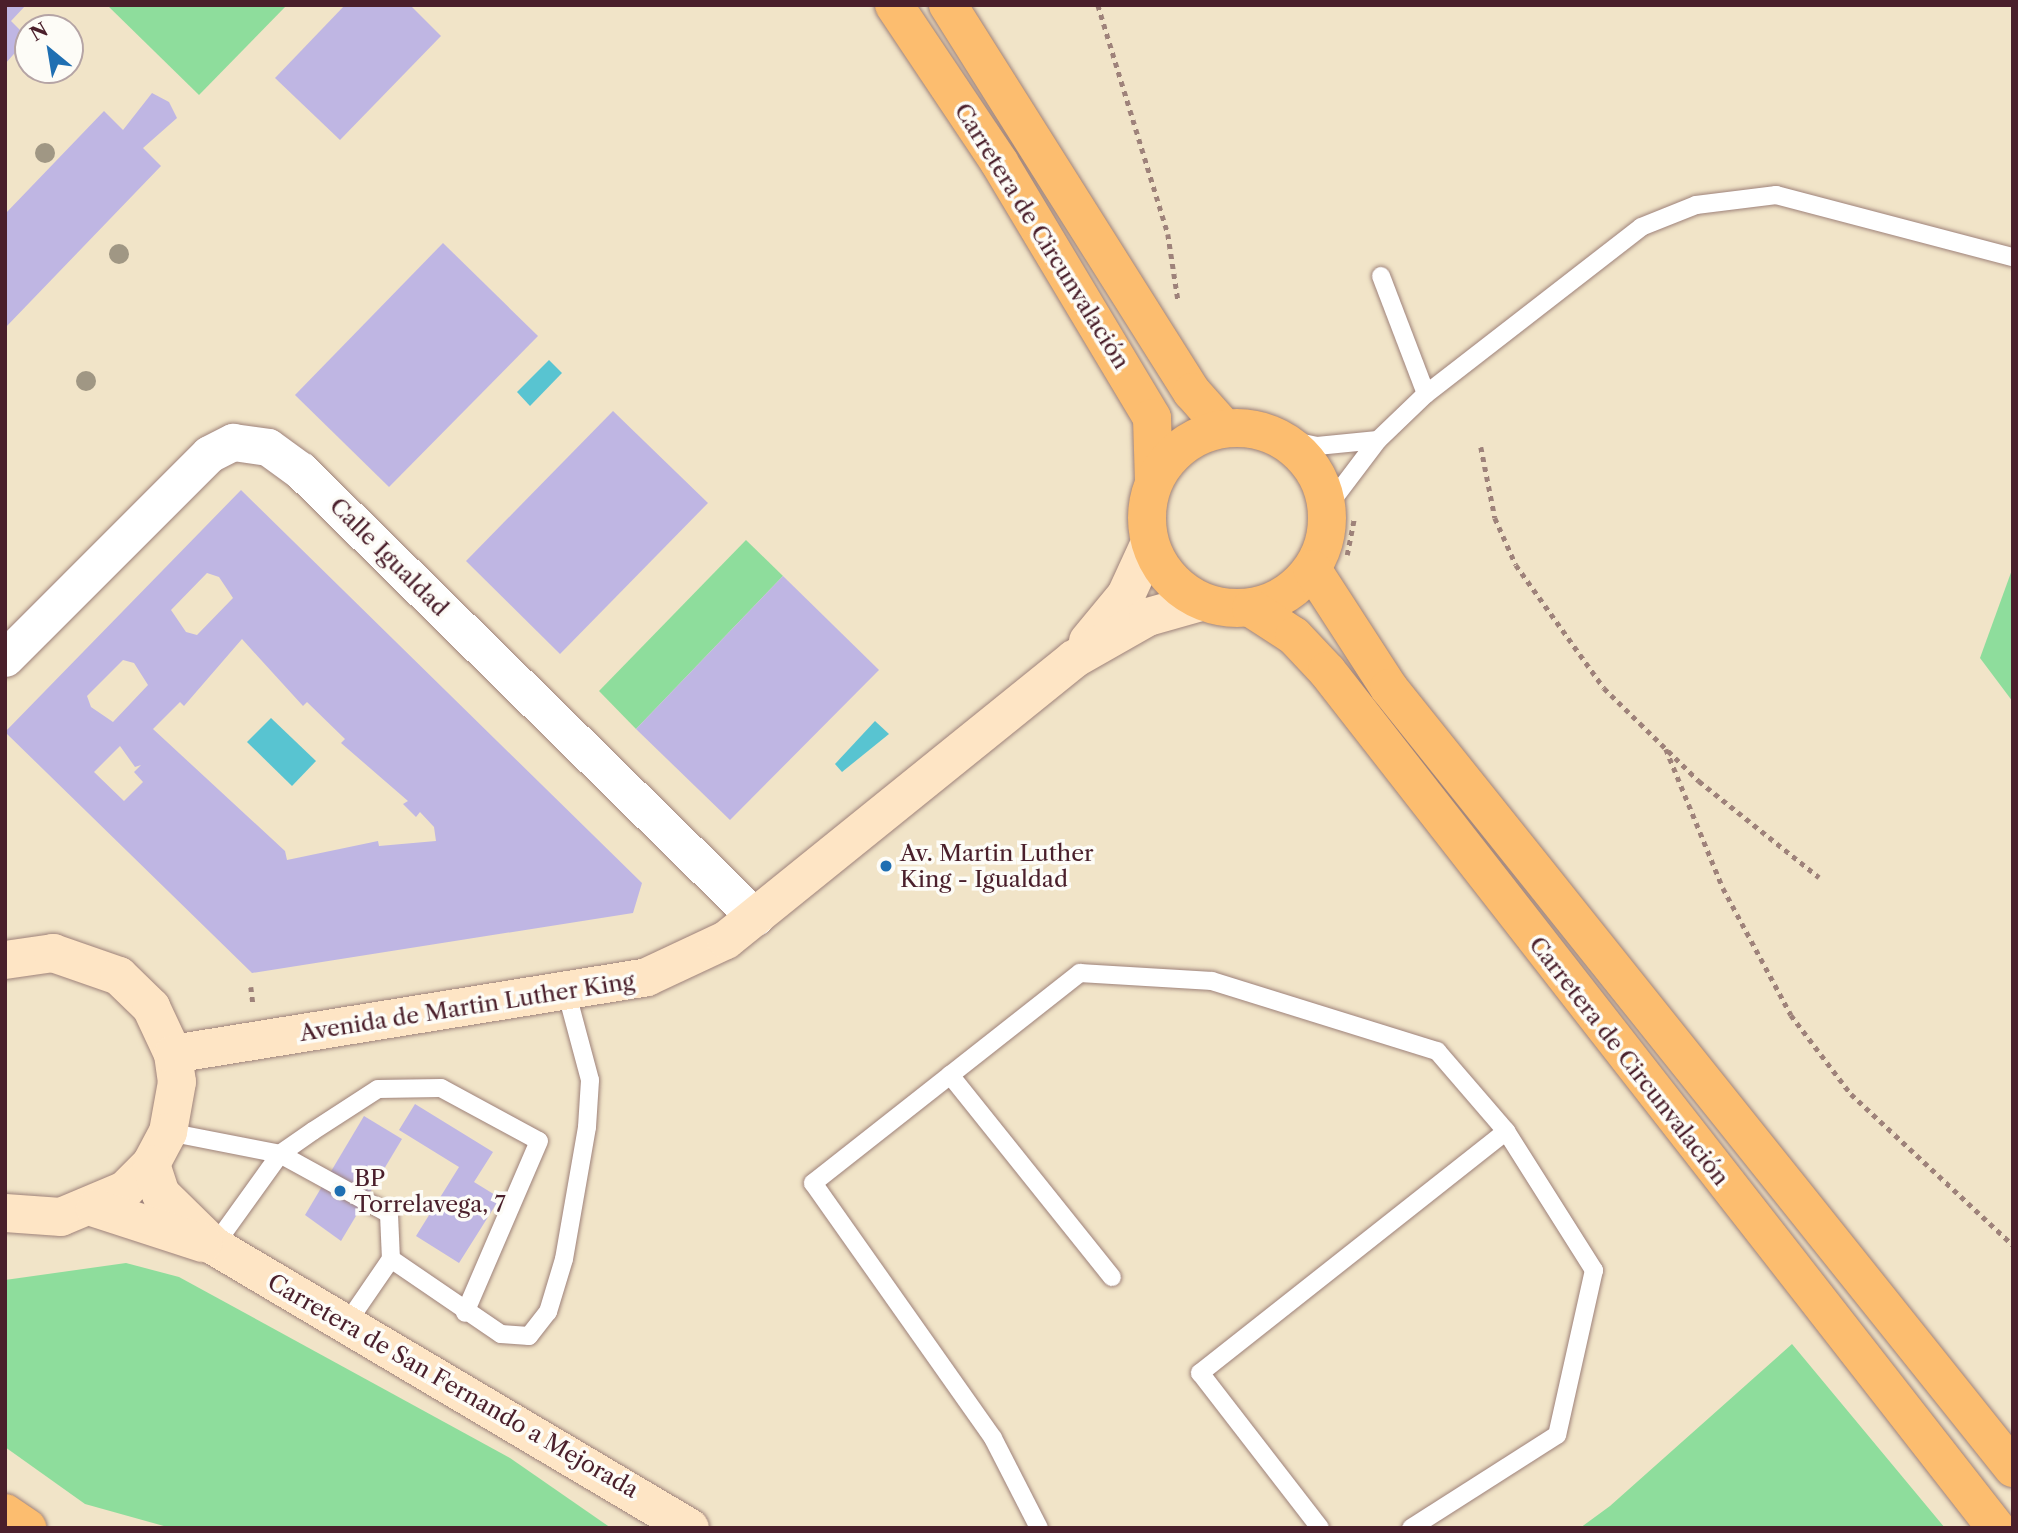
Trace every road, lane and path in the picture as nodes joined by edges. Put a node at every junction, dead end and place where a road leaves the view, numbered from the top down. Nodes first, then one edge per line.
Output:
1 (894, 5) edge
2 (948, 5) edge
3 (1098, 5) edge
4 (2013, 257) edge
5 (1381, 276) dead end
6 (1177, 312) dead end
7 (1426, 394) junction
8 (1223, 427) junction
9 (1284, 439) junction
10 (1378, 440) junction
11 (1481, 447) dead end
12 (1154, 480) junction
13 (1328, 506) junction
14 (1149, 545) junction
15 (1312, 569) junction
16 (1201, 602) junction
17 (1251, 608) junction
18 (5, 658) edge
19 (1074, 659) junction
20 (1666, 749) junction
21 (1819, 877) dead end
22 (755, 917) junction
23 (13, 951) edge
24 (568, 994) junction
25 (173, 1054) junction
26 (950, 1075) junction
27 (1506, 1131) junction
28 (160, 1148) junction
29 (280, 1154) junction
30 (95, 1208) junction
31 (5, 1213) edge
32 (2013, 1245) edge
33 (214, 1246) junction
34 (391, 1259) junction
35 (1112, 1277) dead end
36 (465, 1313) junction
37 (347, 1323) junction
38 (2013, 1468) edge
39 (5, 1513) edge
40 (27, 1528) edge
41 (690, 1528) edge
42 (1039, 1528) edge
43 (1320, 1528) edge
44 (1411, 1528) edge
45 (1996, 1528) edge

1 - 12 main road, Carretera de Circunvalación
2 - 8 main road, Carretera de Circunvalación
3 - 6 path
4 - 7 lane
5 - 7 lane
7 - 10 lane
8 - 9 main road
8 - 12 main road
9 - 10 lane
9 - 13 main road
10 - 13 lane
11 - 20 path
12 - 14 main road
13 - 15 main road
14 - 16 main road
14 - 19 street
15 - 17 main road
15 - 38 main road, Carretera de Circunvalación
16 - 17 main road
16 - 19 street
17 - 45 main road, Carretera de Circunvalación
18 - 22 street, Calle Igualdad
19 - 22 street, Avenida de Martin Luther King
20 - 21 path
20 - 32 path
22 - 24 street, Avenida de Martin Luther King
23 - 25 street
24 - 25 street, Avenida de Martin Luther King
24 - 36 lane
25 - 28 street
26 - 27 lane
26 - 35 lane
26 - 42 lane
27 - 43 lane
27 - 44 lane
28 - 29 lane
28 - 30 street
28 - 33 street
29 - 33 lane
29 - 34 lane
29 - 36 lane
30 - 31 street
30 - 33 street
33 - 37 street, Carretera de San Fernando a Mejorada
34 - 36 lane
34 - 37 lane
37 - 41 street, Carretera de San Fernando a Mejorada
39 - 40 main road

